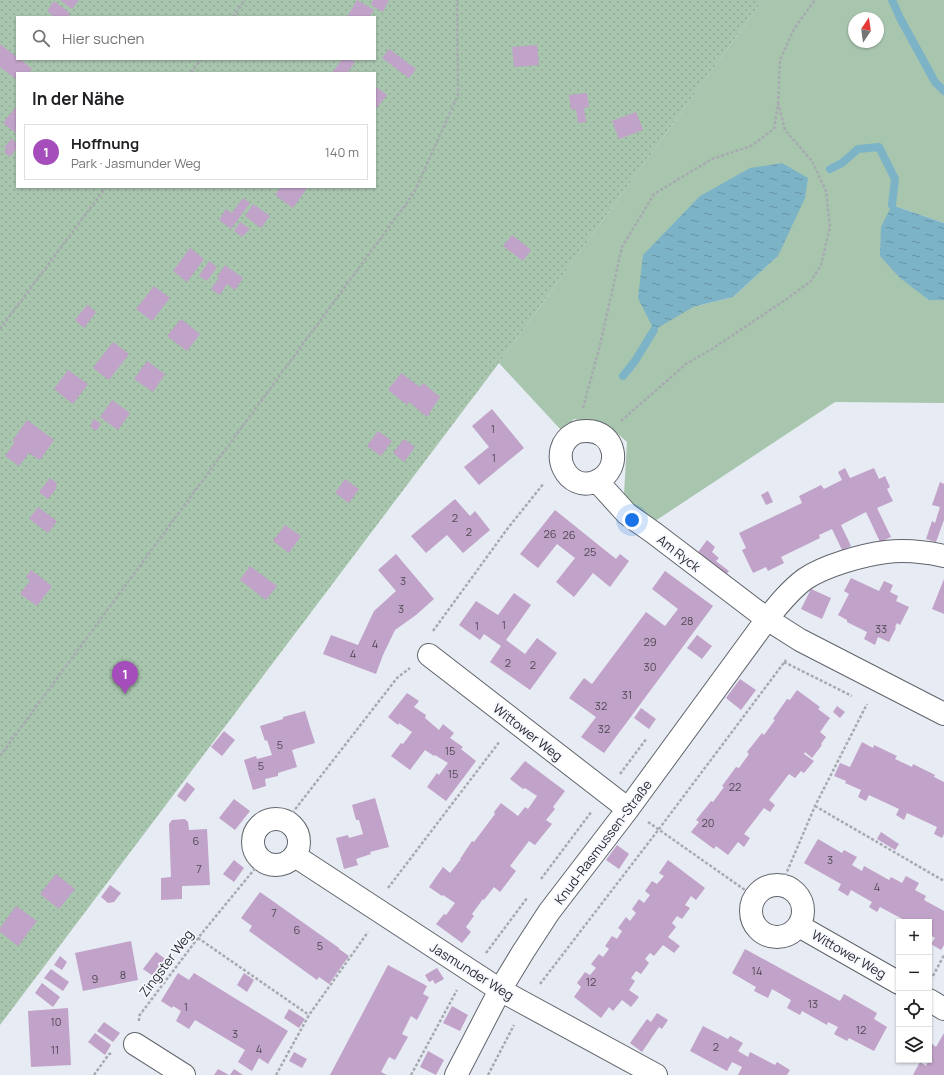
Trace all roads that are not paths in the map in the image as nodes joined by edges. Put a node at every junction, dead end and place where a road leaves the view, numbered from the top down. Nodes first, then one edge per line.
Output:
1 (597, 481) junction
2 (944, 556) edge
3 (767, 619) junction
4 (429, 655) dead end
5 (944, 714) edge
6 (628, 809) junction
7 (295, 856) junction
8 (799, 926) junction
9 (896, 981) edge
10 (500, 990) junction
11 (932, 1002) edge
12 (944, 1009) edge
13 (135, 1044) road end
14 (184, 1075) edge
15 (456, 1075) edge
16 (656, 1075) edge

1 - 1 street
1 - 3 street, Am Ryck
2 - 3 street
3 - 5 street, Am Ryck
3 - 6 street, Knud-Rasmussen-Straße
4 - 6 street, Wittower Weg
6 - 10 street, Knud-Rasmussen-Straße
7 - 7 street
7 - 10 street, Jasmunder Weg
8 - 8 street, Wittower Weg
8 - 9 street, Wittower Weg
10 - 15 street, Knud-Rasmussen-Straße
10 - 16 street, Jasmunder Weg
11 - 12 street
13 - 14 street

